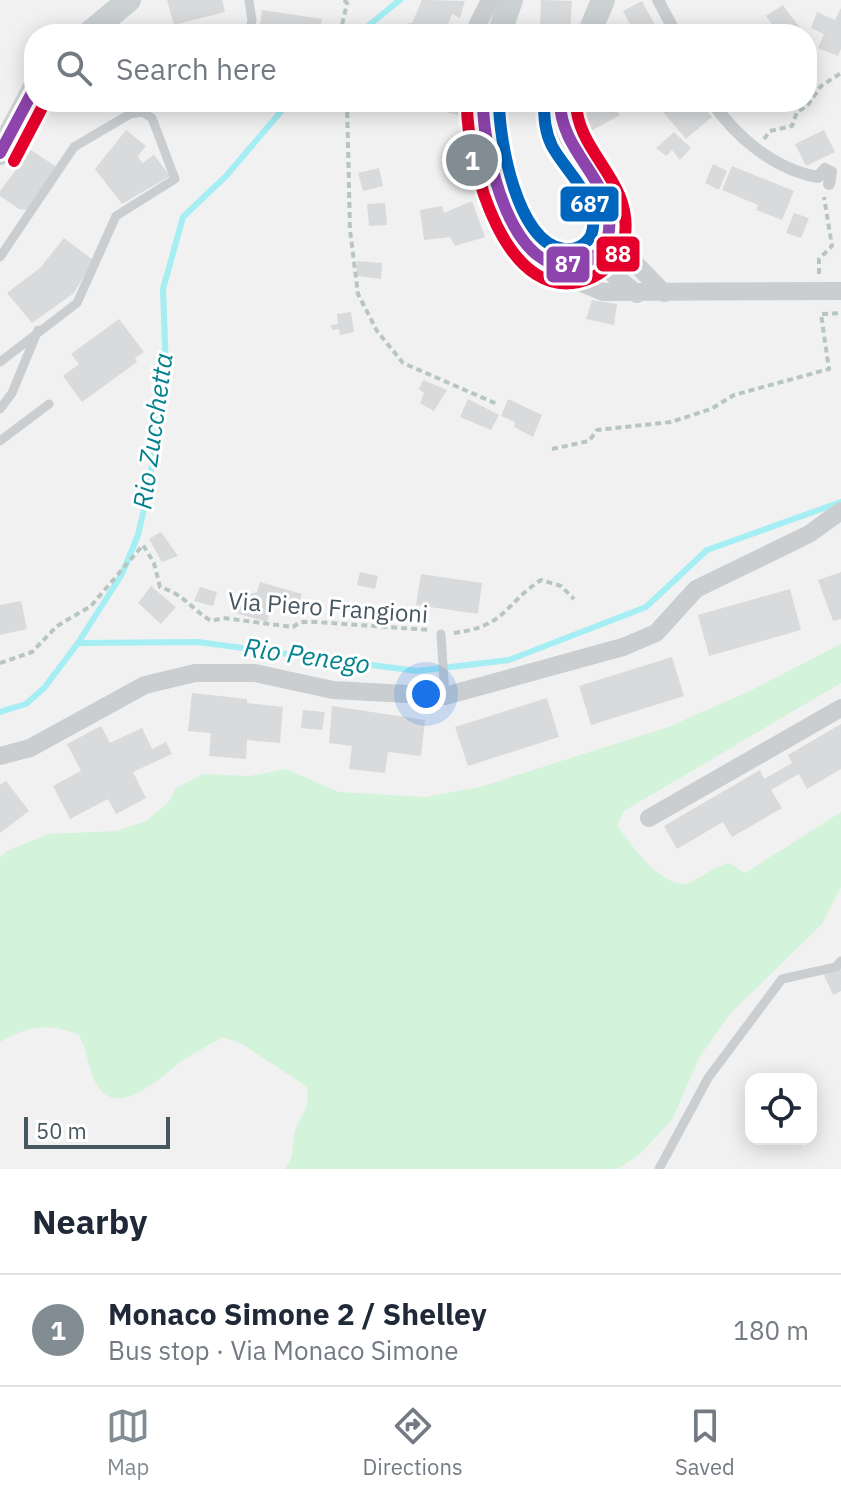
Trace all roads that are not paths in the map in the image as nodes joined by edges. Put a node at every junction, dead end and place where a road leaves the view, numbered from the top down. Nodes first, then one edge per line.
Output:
1 (129, 0) edge
2 (249, 0) edge
3 (490, 0) edge
4 (511, 0) edge
5 (603, 0) edge
6 (658, 0) edge
7 (100, 24) edge
8 (251, 24) edge
9 (478, 24) edge
10 (503, 24) edge
11 (593, 24) edge
12 (671, 24) edge
13 (24, 108) edge
14 (484, 112) edge
15 (561, 112) edge
16 (720, 112) edge
17 (0, 153) edge
18 (829, 184) road end
19 (610, 225) junction
20 (599, 252) junction
21 (0, 257) edge
22 (547, 263) junction
23 (841, 291) edge
24 (664, 293) junction
25 (637, 294) junction
26 (38, 330) junction
27 (0, 362) edge
28 (49, 404) dead end
29 (0, 409) edge
30 (0, 441) edge
31 (841, 511) edge
32 (441, 634) road end
33 (445, 687) junction
34 (841, 708) edge
35 (0, 756) edge
36 (649, 818) dead end
37 (841, 961) edge
38 (659, 1169) edge

1 - 7 main road
2 - 8 lane
3 - 9 street
4 - 10 main road
5 - 11 main road
6 - 12 street
13 - 17 main road
14 - 22 main road
15 - 19 main road
16 - 18 street
19 - 20 main road
19 - 24 street
20 - 22 main road
20 - 25 street
21 - 26 lane
22 - 25 street
23 - 24 street
24 - 25 street
26 - 27 lane
26 - 29 lane
28 - 30 lane
31 - 33 street
32 - 33 lane
33 - 35 street
34 - 36 street
37 - 38 lane

